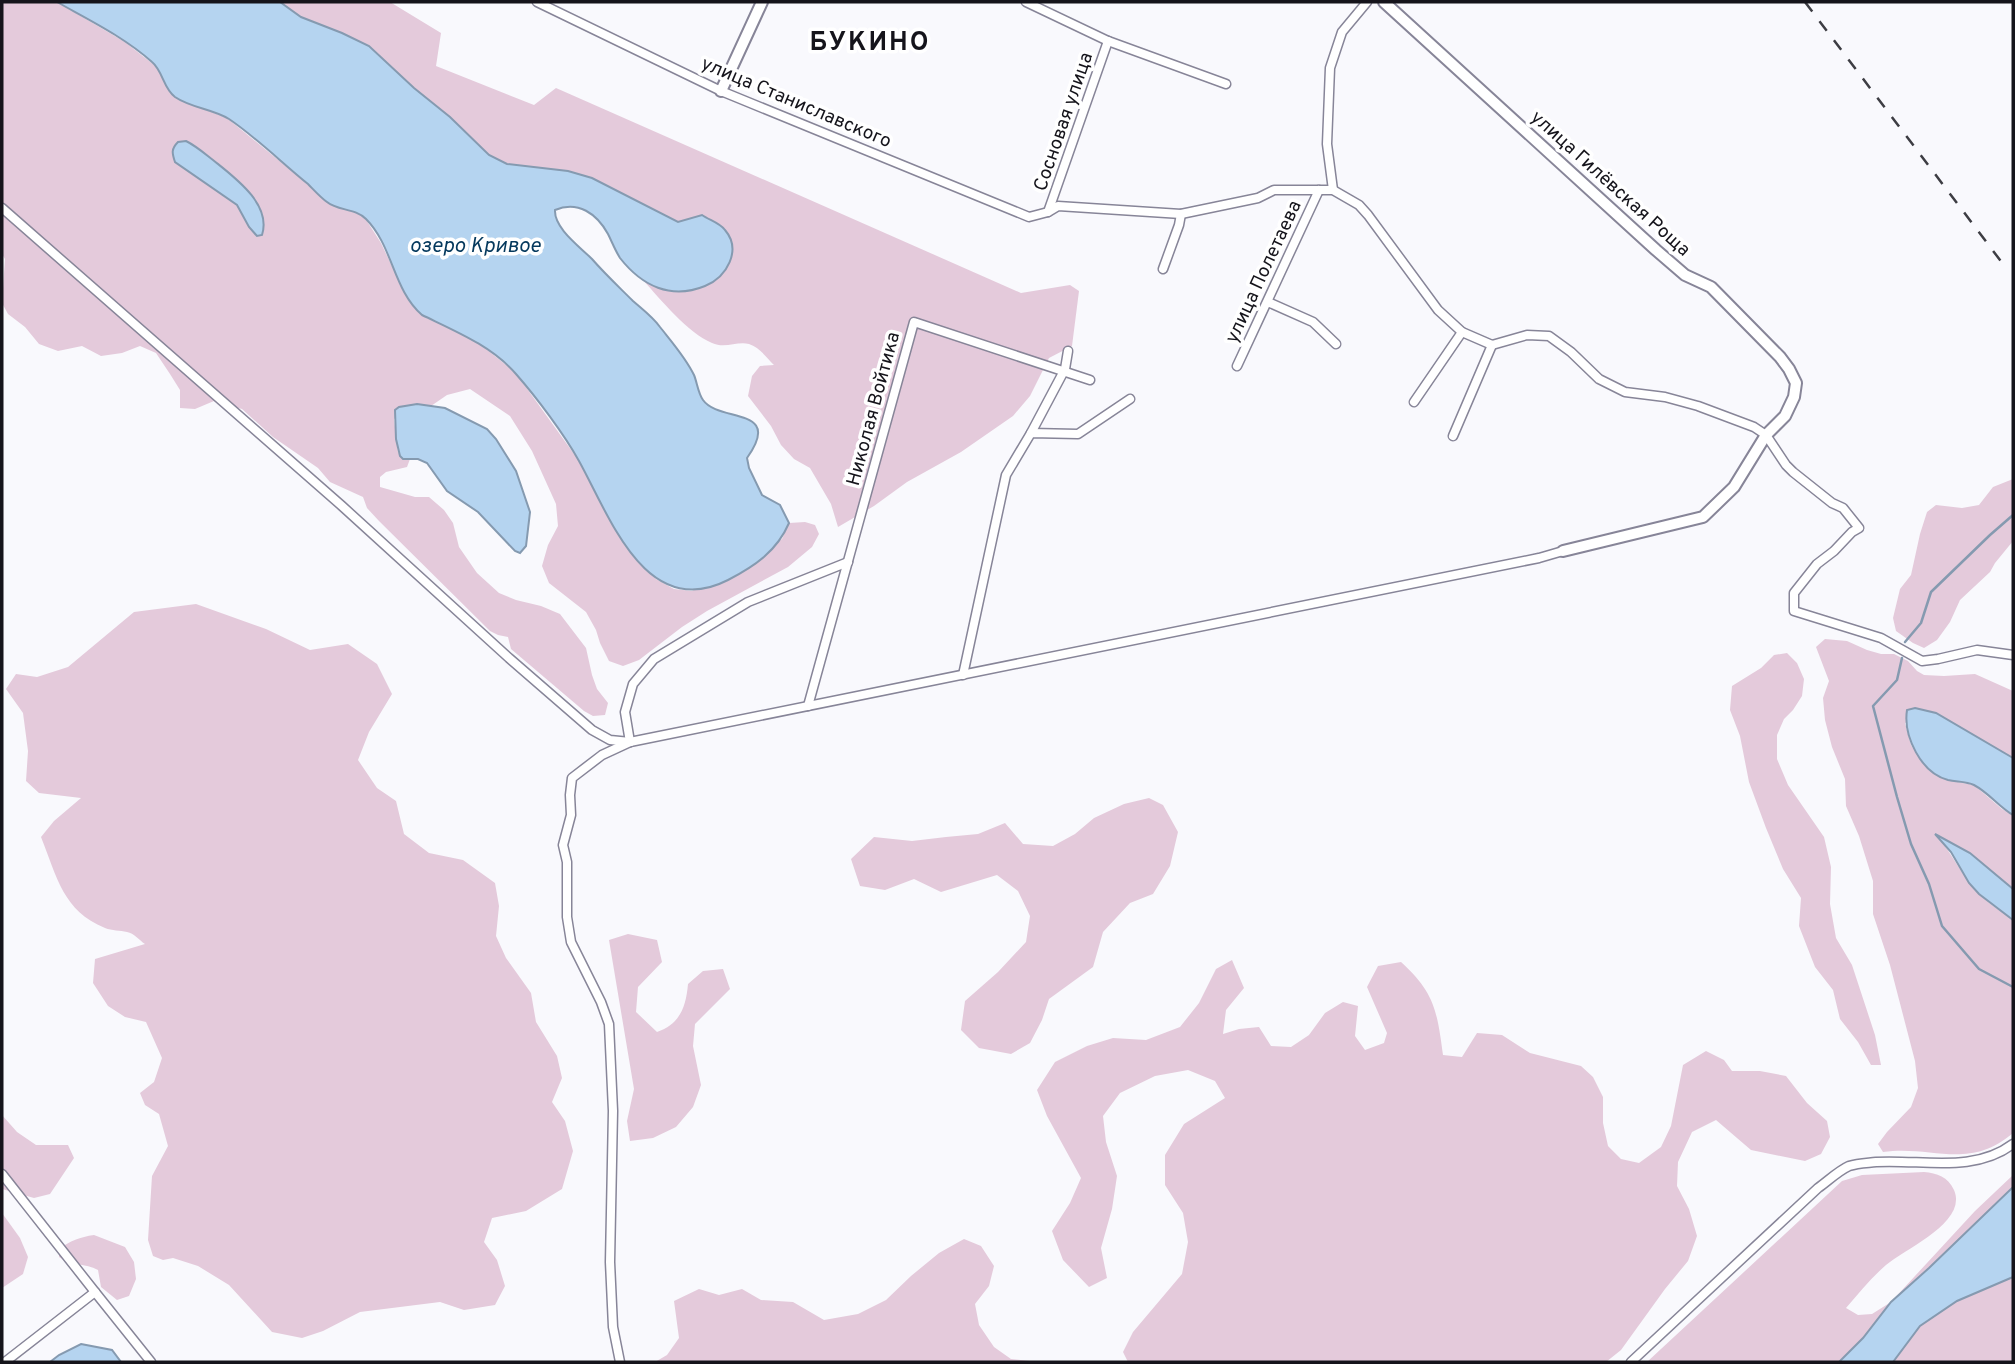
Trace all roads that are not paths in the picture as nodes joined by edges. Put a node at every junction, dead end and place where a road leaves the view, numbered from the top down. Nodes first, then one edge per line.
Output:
1 (537, 2) edge
2 (762, 2) edge
3 (1026, 2) edge
4 (1367, 2) edge
5 (1384, 2) edge
6 (1108, 41) junction
7 (1226, 85) dead end
8 (721, 91) junction
9 (1319, 190) junction
10 (1334, 190) junction
11 (2, 208) edge
12 (1048, 212) junction
13 (1181, 215) junction
14 (1163, 269) dead end
15 (1268, 302) junction
16 (1462, 332) junction
17 (1336, 344) dead end
18 (1492, 345) junction
19 (1068, 351) dead end
20 (1237, 366) dead end
21 (1064, 371) junction
22 (1090, 380) dead end
23 (1130, 399) dead end
24 (1414, 402) dead end
25 (1031, 433) junction
26 (1766, 435) junction
27 (1453, 436) dead end
28 (1563, 551) joint
29 (848, 562) junction
30 (2013, 655) edge
31 (962, 675) junction
32 (808, 706) junction
33 (630, 742) junction
34 (2013, 1144) edge
35 (2, 1174) edge
36 (95, 1292) junction
37 (5, 1362) edge
38 (151, 1362) edge
39 (620, 1362) edge
40 (1631, 1362) edge

1 - 8 street, улица Станиславского
2 - 8 street
3 - 6 street
4 - 10 street
5 - 26 street, улица Гилёвская Роща
6 - 7 street
6 - 12 street, Сосновая улица
8 - 12 street, улица Станиславского
9 - 10 street, улица Полетаева
9 - 13 street, улица Полетаева
9 - 15 street, улица Полетаева
10 - 16 street
11 - 33 street
12 - 13 street, улица Полетаева
13 - 14 street
15 - 17 street
15 - 20 street, улица Полетаева
16 - 18 street
16 - 24 street
18 - 26 street
18 - 27 street
19 - 21 street
21 - 22 street, Николая Войтика
21 - 25 street
21 - 29 street, Николая Войтика
23 - 25 street
25 - 31 street
26 - 28 street, улица Гилёвская Роща
26 - 30 street
28 - 31 street
29 - 32 street
29 - 33 street
31 - 32 street
32 - 33 street
33 - 39 street
34 - 40 street
35 - 36 street
36 - 37 street
36 - 38 street

